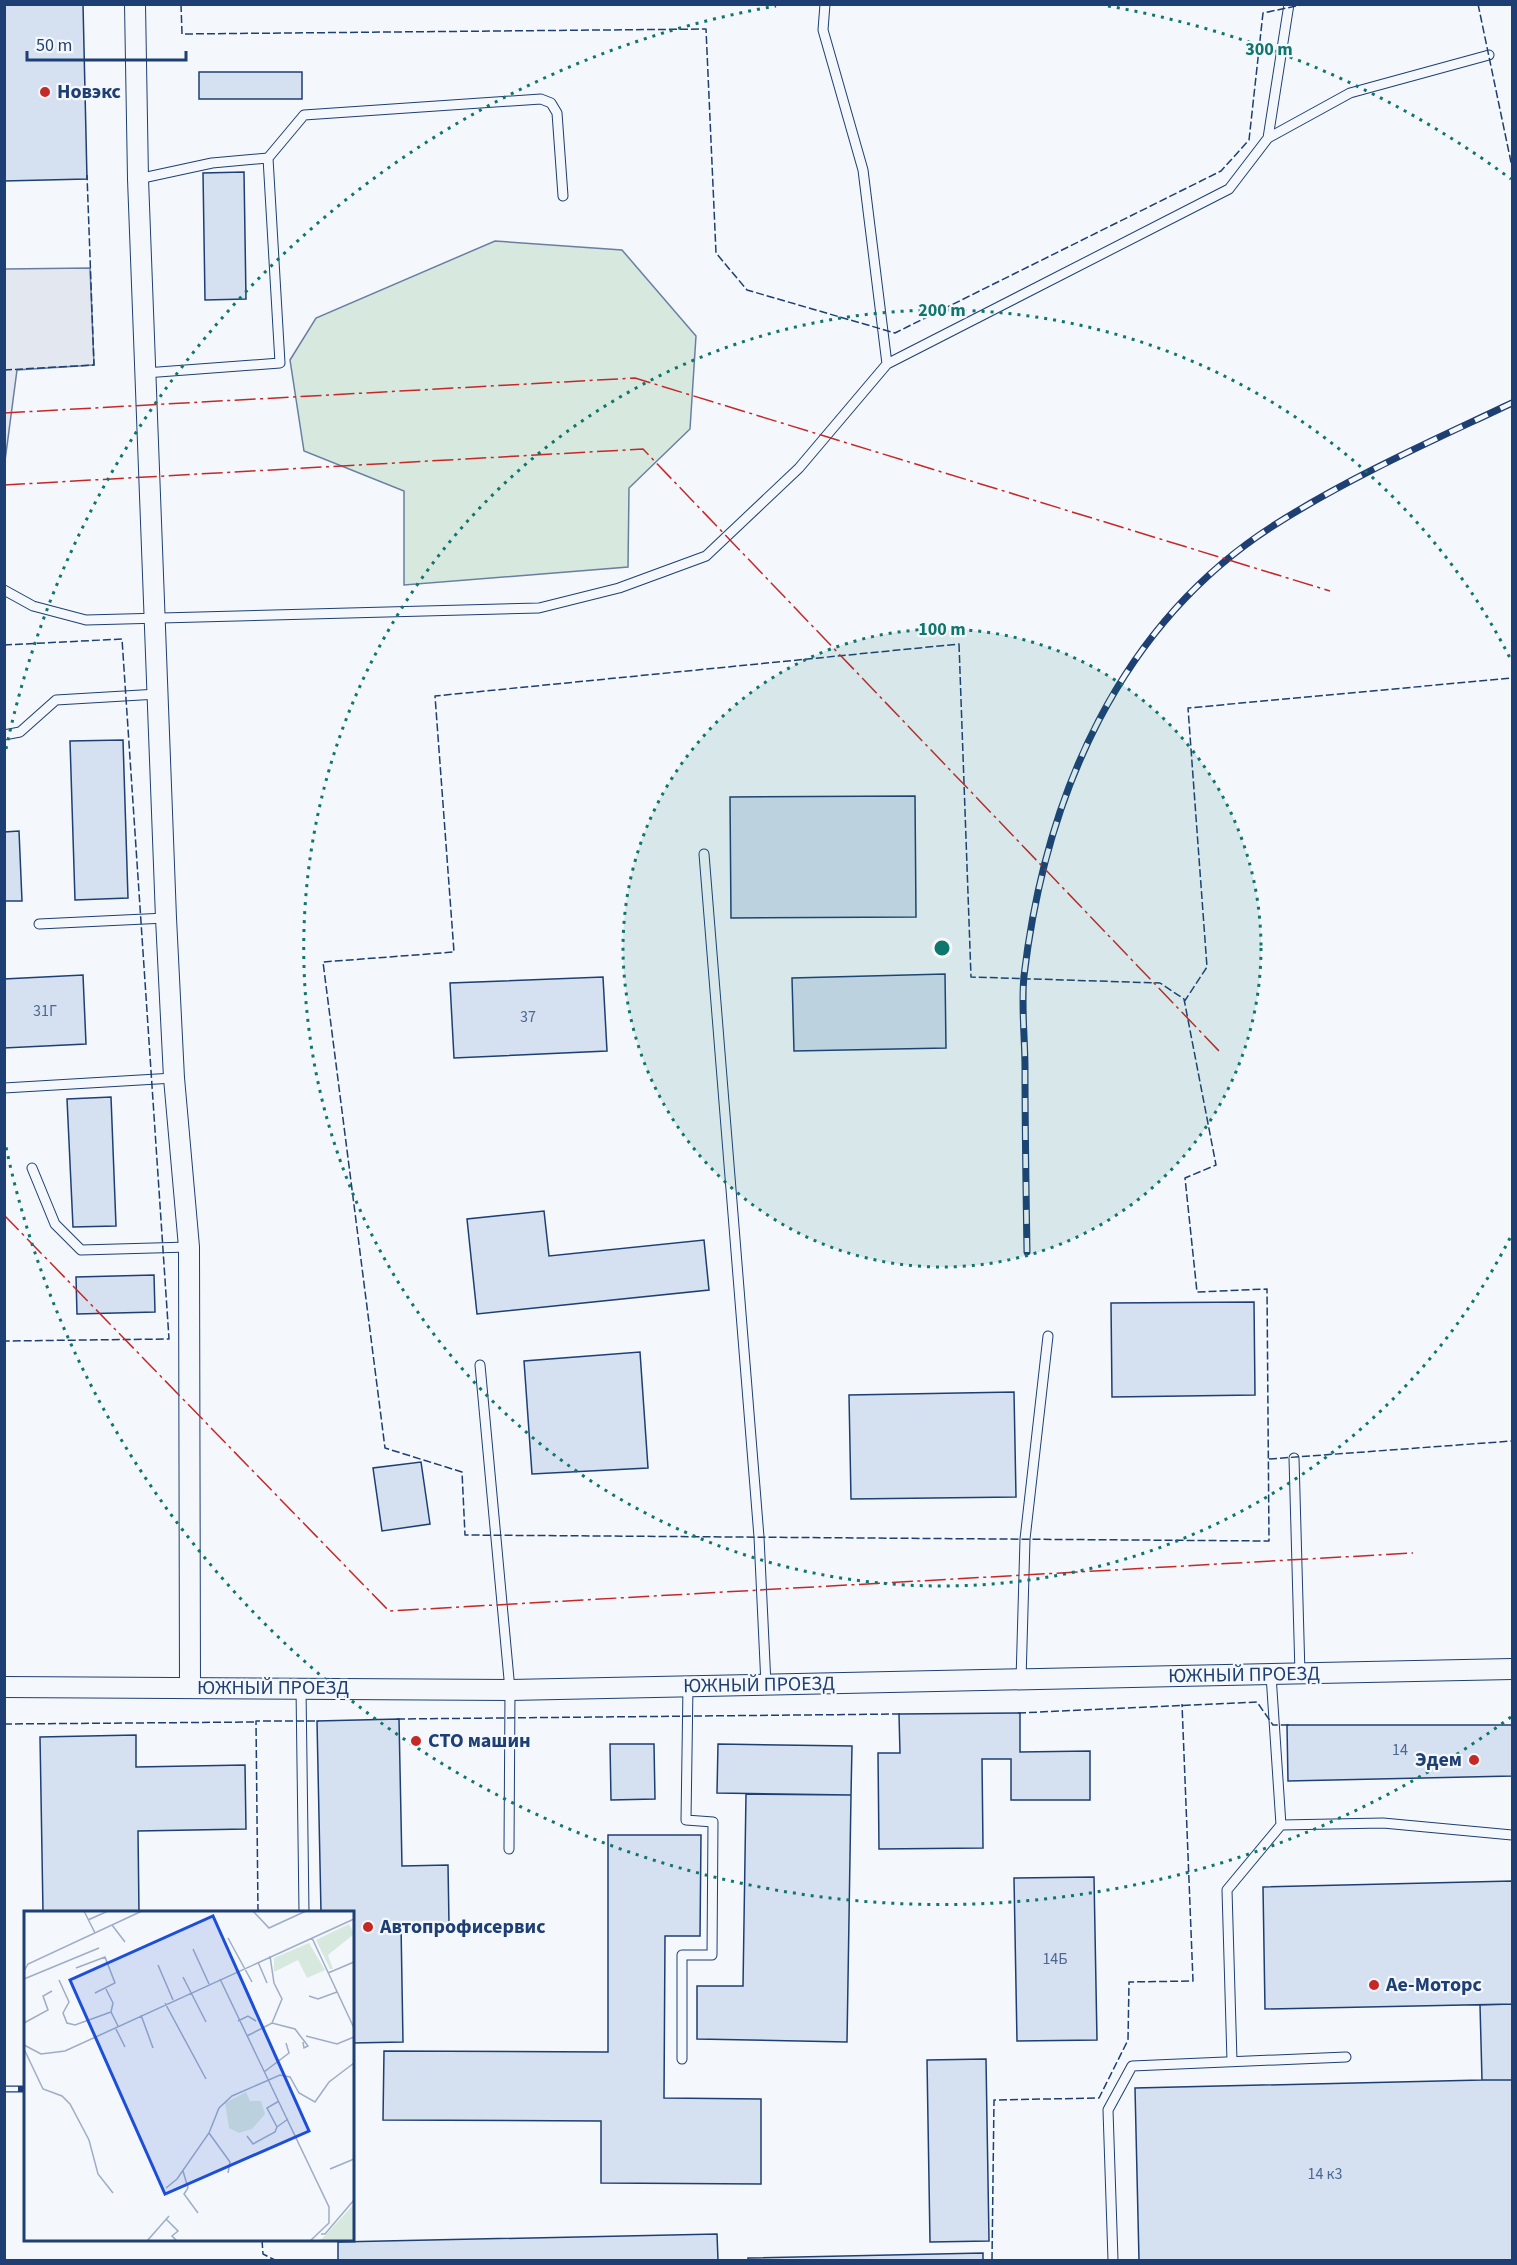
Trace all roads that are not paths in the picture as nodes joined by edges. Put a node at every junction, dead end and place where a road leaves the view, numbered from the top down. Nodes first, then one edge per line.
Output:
1 (135, 4) edge
2 (825, 4) edge
3 (1289, 4) edge
4 (1489, 55) dead end
5 (1268, 138) junction
6 (268, 158) junction
7 (138, 179) junction
8 (563, 196) dead end
9 (886, 364) junction
10 (145, 373) junction
11 (4, 590) edge
12 (153, 618) junction
13 (158, 694) junction
14 (4, 735) edge
15 (704, 854) dead end
16 (166, 918) junction
17 (39, 924) dead end
18 (174, 1078) junction
19 (4, 1088) edge
20 (32, 1168) dead end
21 (189, 1247) junction
22 (1048, 1336) dead end
23 (480, 1365) dead end
24 (1294, 1458) dead end
25 (1512, 1670) edge
26 (1300, 1674) junction
27 (1270, 1675) junction
28 (1021, 1680) junction
29 (766, 1685) junction
30 (688, 1686) junction
31 (190, 1687) junction
32 (4, 1688) edge
33 (301, 1688) junction
34 (510, 1690) junction
35 (1281, 1825) junction
36 (1512, 1835) edge
37 (509, 1849) dead end
38 (304, 1911) edge
39 (1346, 2057) dead end
40 (682, 2058) dead end
41 (1232, 2061) junction
42 (1113, 2260) edge

1 - 7 street
2 - 9 lane
3 - 5 lane
4 - 5 lane
5 - 9 lane
6 - 7 lane
6 - 8 lane
6 - 10 lane
7 - 10 street
9 - 12 lane
10 - 12 street
11 - 12 lane
12 - 13 street
13 - 14 lane
13 - 16 street
15 - 29 lane
16 - 17 lane
16 - 18 street
18 - 19 lane
18 - 21 street
20 - 21 lane
21 - 31 street
22 - 28 lane
23 - 34 lane
24 - 26 lane
25 - 26 street, ЮЖНЫЙ ПРОЕЗД
26 - 27 street, ЮЖНЫЙ ПРОЕЗД
27 - 28 street, ЮЖНЫЙ ПРОЕЗД
27 - 35 lane
28 - 29 street, ЮЖНЫЙ ПРОЕЗД
29 - 30 street, ЮЖНЫЙ ПРОЕЗД
30 - 34 street, ЮЖНЫЙ ПРОЕЗД
30 - 40 lane
31 - 32 street, ЮЖНЫЙ ПРОЕЗД
31 - 33 street, ЮЖНЫЙ ПРОЕЗД
33 - 34 street, ЮЖНЫЙ ПРОЕЗД
33 - 38 lane
34 - 37 lane
35 - 36 lane
35 - 41 lane
39 - 41 lane
41 - 42 lane

